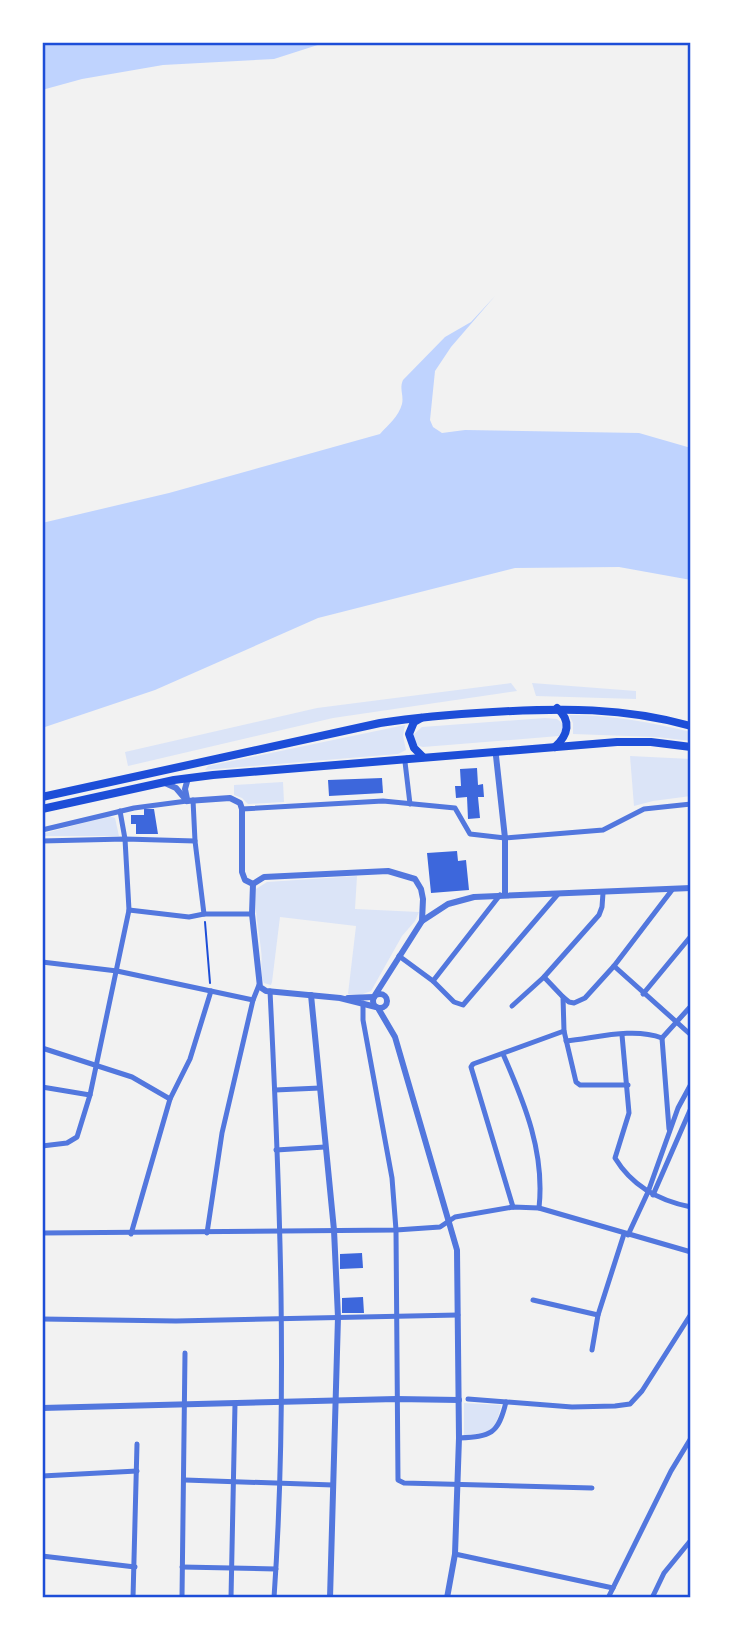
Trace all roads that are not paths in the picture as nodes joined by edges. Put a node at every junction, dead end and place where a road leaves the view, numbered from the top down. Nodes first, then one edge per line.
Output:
1 (557, 708) junction
2 (424, 716) junction
3 (691, 726) edge
4 (555, 747) junction
5 (691, 747) edge
6 (497, 751) junction
7 (424, 757) junction
8 (407, 758) junction
9 (188, 778) junction
10 (164, 782) junction
11 (42, 797) edge
12 (190, 800) junction
13 (410, 804) junction
14 (691, 804) edge
15 (42, 809) edge
16 (242, 809) junction
17 (120, 811) junction
18 (42, 830) edge
19 (505, 838) junction
20 (125, 839) junction
21 (42, 841) edge
22 (195, 841) junction
23 (253, 884) junction
24 (691, 888) edge
25 (672, 890) junction
26 (603, 892) junction
27 (558, 894) junction
28 (502, 895) junction
29 (129, 910) junction
30 (204, 914) junction
31 (252, 914) junction
32 (422, 921) junction
33 (691, 936) edge
34 (399, 956) junction
35 (42, 962) edge
36 (614, 966) junction
37 (117, 971) junction
38 (388, 974) junction
39 (544, 977) junction
40 (433, 981) junction
41 (259, 985) junction
42 (211, 987) junction
43 (270, 991) junction
44 (643, 994) junction
45 (310, 995) junction
46 (374, 996) junction
47 (386, 997) junction
48 (563, 997) junction
49 (340, 998) junction
50 (253, 1000) junction
51 (363, 1003) junction
52 (512, 1006) dead end
53 (691, 1006) edge
54 (377, 1007) junction
55 (677, 1022) junction
56 (564, 1031) junction
57 (622, 1035) junction
58 (691, 1035) edge
59 (662, 1038) junction
60 (566, 1041) junction
61 (42, 1048) edge
62 (503, 1054) junction
63 (96, 1066) junction
64 (691, 1084) edge
65 (628, 1085) junction
66 (42, 1087) edge
67 (320, 1088) junction
68 (275, 1090) junction
69 (90, 1095) junction
70 (170, 1099) junction
71 (691, 1108) edge
72 (669, 1132) junction
73 (42, 1146) edge
74 (325, 1147) junction
75 (276, 1150) junction
76 (650, 1193) junction
77 (513, 1207) junction
78 (691, 1207) edge
79 (538, 1208) junction
80 (447, 1221) junction
81 (334, 1230) junction
82 (396, 1230) junction
83 (278, 1232) junction
84 (42, 1233) edge
85 (207, 1233) junction
86 (131, 1234) junction
87 (626, 1235) junction
88 (691, 1252) edge
89 (533, 1300) dead end
90 (691, 1314) edge
91 (396, 1315) junction
92 (458, 1315) junction
93 (598, 1315) junction
94 (338, 1317) junction
95 (281, 1318) junction
96 (42, 1319) edge
97 (592, 1350) dead end
98 (185, 1353) dead end
99 (396, 1399) junction
100 (459, 1399) junction
101 (468, 1399) dead end
102 (334, 1400) junction
103 (506, 1402) junction
104 (282, 1403) junction
105 (235, 1404) junction
106 (185, 1406) junction
107 (42, 1408) edge
108 (458, 1438) junction
109 (691, 1438) edge
110 (137, 1444) dead end
111 (137, 1471) junction
112 (42, 1476) edge
113 (185, 1480) junction
114 (233, 1481) junction
115 (280, 1482) junction
116 (457, 1483) junction
117 (333, 1485) junction
118 (592, 1488) dead end
119 (691, 1540) edge
120 (455, 1555) junction
121 (42, 1556) edge
122 (135, 1567) junction
123 (182, 1567) junction
124 (230, 1567) junction
125 (276, 1569) junction
126 (613, 1588) junction
127 (133, 1598) edge
128 (182, 1598) edge
129 (231, 1598) edge
130 (274, 1598) edge
131 (330, 1598) edge
132 (447, 1598) edge
133 (608, 1598) edge
134 (652, 1598) edge

1 - 2 main road
1 - 3 main road
1 - 4 main road
2 - 7 main road
2 - 11 main road
4 - 5 main road
4 - 6 main road
6 - 7 main road
6 - 19 street
7 - 8 main road
8 - 9 main road
8 - 13 street
9 - 10 main road
9 - 12 street
10 - 12 street
10 - 15 main road
12 - 16 street
12 - 17 street
12 - 22 street
13 - 16 street
13 - 19 street
14 - 19 street
16 - 23 street
17 - 18 street
17 - 20 street
19 - 28 street
20 - 21 street
20 - 22 street
20 - 29 street
22 - 30 street
23 - 31 street
23 - 32 street
24 - 25 street
25 - 26 street
25 - 36 street
26 - 27 street
26 - 39 street
27 - 28 street
27 - 40 street
28 - 32 street
28 - 40 street
29 - 30 street
29 - 37 street
30 - 31 street
31 - 41 street
32 - 34 street
33 - 44 street
34 - 38 street
34 - 40 street
35 - 37 street
36 - 44 street
36 - 48 street
37 - 42 street
37 - 63 street
38 - 46 street
38 - 47 street
39 - 48 street
39 - 52 street
41 - 43 street
41 - 50 street
42 - 50 street
42 - 70 street
43 - 45 street
43 - 68 street
44 - 55 street
45 - 49 street
45 - 67 street
46 - 47 street
46 - 49 street
46 - 54 street
47 - 54 street
48 - 56 street
49 - 51 street
50 - 85 street
51 - 54 street
51 - 82 street
53 - 55 street
54 - 80 street
55 - 58 street
55 - 59 street
56 - 60 street
56 - 62 street
57 - 59 street
57 - 60 street
57 - 65 street
59 - 72 street
60 - 65 street
61 - 63 street
62 - 77 street
62 - 79 street
63 - 69 street
63 - 70 street
64 - 72 street
65 - 76 street
66 - 69 street
67 - 68 street
67 - 74 street
68 - 75 street
69 - 73 street
70 - 86 street
71 - 76 street
72 - 76 street
74 - 75 street
74 - 81 street
75 - 83 street
76 - 78 street
76 - 87 street
77 - 79 street
77 - 80 street
79 - 87 street
80 - 82 street
80 - 92 street
81 - 82 street
81 - 83 street
81 - 94 street
82 - 91 street
83 - 85 street
83 - 95 street
84 - 86 street
85 - 86 street
87 - 88 street
87 - 93 street
89 - 93 street
90 - 103 street
91 - 92 street
91 - 94 street
91 - 99 street
92 - 100 street
93 - 97 street
94 - 95 street
94 - 102 street
95 - 96 street
95 - 104 street
98 - 106 street
99 - 100 street
99 - 102 street
99 - 116 street
100 - 108 street
101 - 103 street
102 - 104 street
102 - 117 street
103 - 108 street
104 - 105 street
104 - 115 street
105 - 106 street
105 - 114 street
106 - 107 street
106 - 113 street
108 - 116 street
109 - 126 street
110 - 111 street
111 - 112 street
111 - 122 street
113 - 114 street
113 - 123 street
114 - 115 street
114 - 124 street
115 - 117 street
115 - 125 street
116 - 118 street
116 - 120 street
117 - 131 street
119 - 134 street
120 - 126 street
120 - 132 street
121 - 122 street
122 - 127 street
123 - 124 street
123 - 128 street
124 - 125 street
124 - 129 street
125 - 130 street
126 - 133 street

